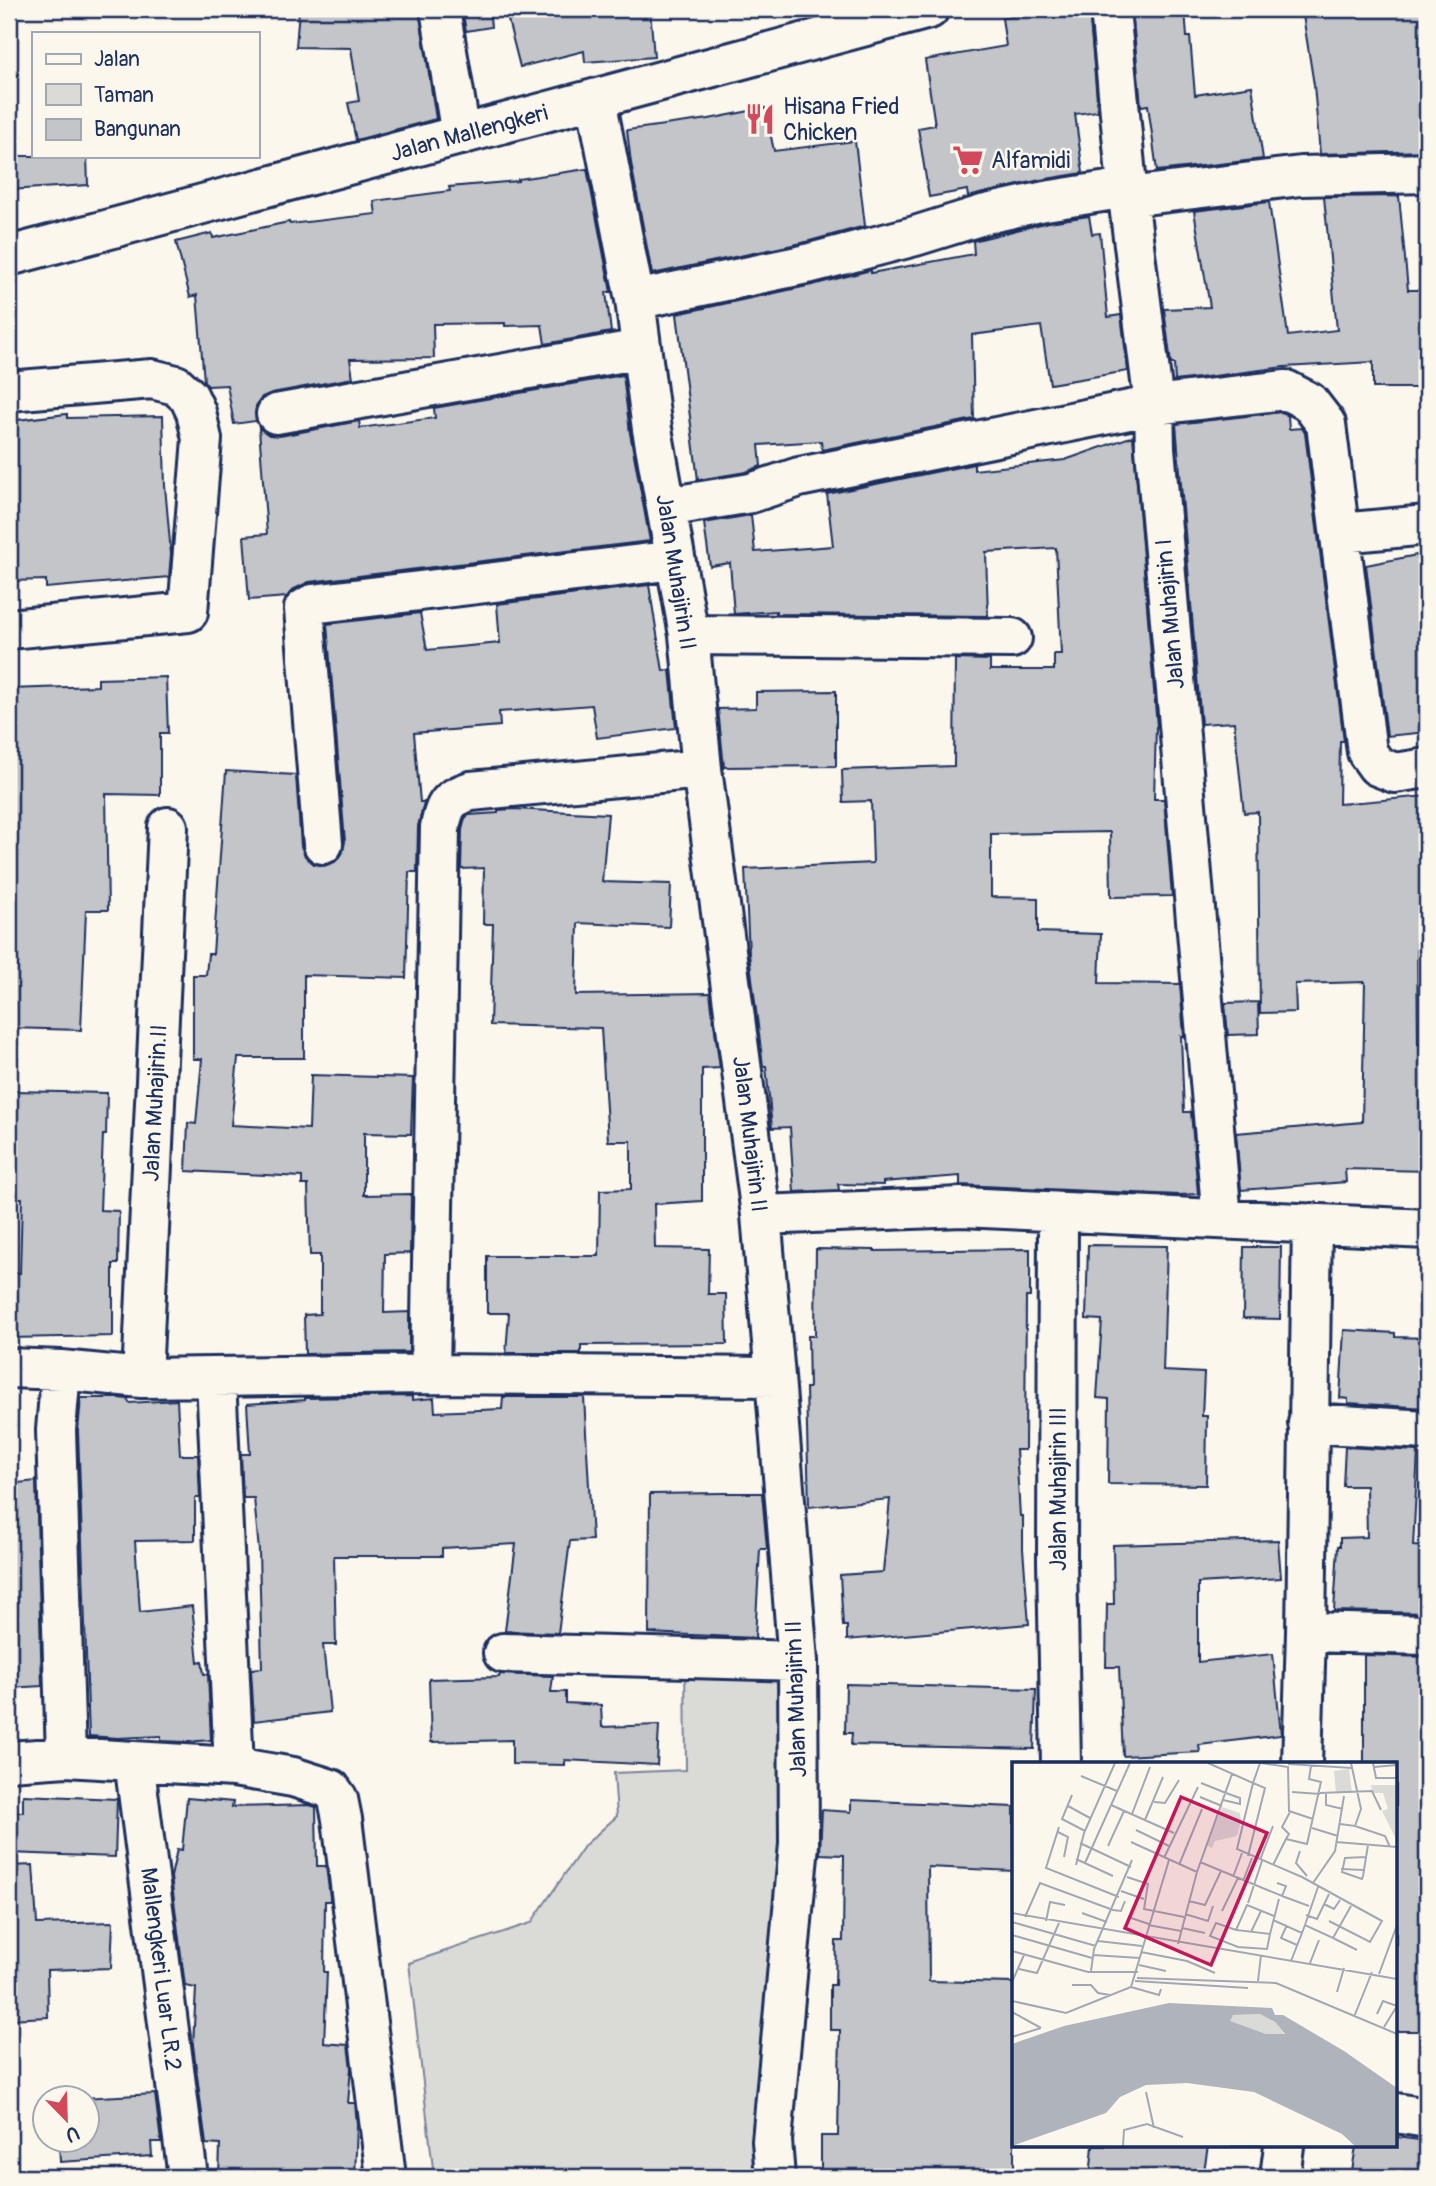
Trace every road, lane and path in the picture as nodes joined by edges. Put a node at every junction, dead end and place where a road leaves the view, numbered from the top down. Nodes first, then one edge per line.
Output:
1 (440, 9) edge
2 (929, 9) edge
3 (1110, 9) edge
4 (596, 99) junction
5 (461, 135) junction
6 (1427, 173) edge
7 (1128, 192) junction
8 (9, 256) edge
9 (635, 300) junction
10 (641, 349) junction
11 (9, 391) edge
12 (1154, 405) junction
13 (276, 414) dead end
14 (666, 507) junction
15 (1427, 525) edge
16 (1341, 534) junction
17 (674, 561) junction
18 (9, 629) edge
19 (688, 635) junction
20 (1012, 638) dead end
21 (1427, 768) edge
22 (702, 769) junction
23 (168, 827) dead end
24 (323, 844) dead end
25 (1058, 1213) junction
26 (761, 1215) junction
27 (1222, 1219) junction
28 (1312, 1223) junction
29 (1427, 1228) edge
30 (9, 1368) edge
31 (61, 1370) junction
32 (430, 1374) junction
33 (775, 1377) junction
34 (142, 1378) junction
35 (216, 1378) junction
36 (1308, 1423) junction
37 (1427, 1430) edge
38 (1306, 1632) junction
39 (1427, 1635) edge
40 (503, 1653) dead end
41 (798, 1661) junction
42 (66, 1757) junction
43 (9, 1761) edge
44 (134, 1761) junction
45 (1060, 1762) edge
46 (1302, 1762) edge
47 (234, 1767) junction
48 (1398, 2113) edge
49 (1427, 2118) edge
50 (1284, 2148) edge
51 (188, 2177) edge
52 (386, 2177) edge
53 (775, 2177) edge
54 (1280, 2177) edge

1 - 5 street
2 - 4 street, Jalan Mallengkeri
3 - 7 street, Jalan Muhajirin I
4 - 5 street, Jalan Mallengkeri
4 - 9 street, Jalan Muhajirin II
5 - 8 street, Jalan Mallengkeri
6 - 7 street
7 - 9 street
7 - 12 street, Jalan Muhajirin I
9 - 10 street, Jalan Muhajirin II
10 - 13 street
10 - 14 street, Jalan Muhajirin II
11 - 18 street
12 - 14 street
12 - 16 street
12 - 27 street, Jalan Muhajirin I
14 - 17 street, Jalan Muhajirin II
15 - 16 street
16 - 21 street
17 - 19 street, Jalan Muhajirin II
17 - 24 street
19 - 20 street
19 - 22 street, Jalan Muhajirin II
22 - 26 street, Jalan Muhajirin II
22 - 32 street
23 - 34 street, Jalan Muhajirin.II
25 - 26 street
25 - 27 street
25 - 45 street, Jalan Muhajirin III
26 - 33 street, Jalan Muhajirin II
27 - 28 street
28 - 29 street
28 - 36 street
30 - 31 street
31 - 34 street
31 - 42 street
32 - 33 street
32 - 35 street
33 - 41 street, Jalan Muhajirin II
34 - 35 street
35 - 47 street
36 - 37 street
36 - 38 street
38 - 39 street
38 - 46 street
40 - 41 street
41 - 53 street, Jalan Muhajirin II
42 - 43 street
42 - 44 street
44 - 47 street
44 - 51 street, Mallengkeri Luar LR.2
47 - 52 street
48 - 49 street
50 - 54 street

